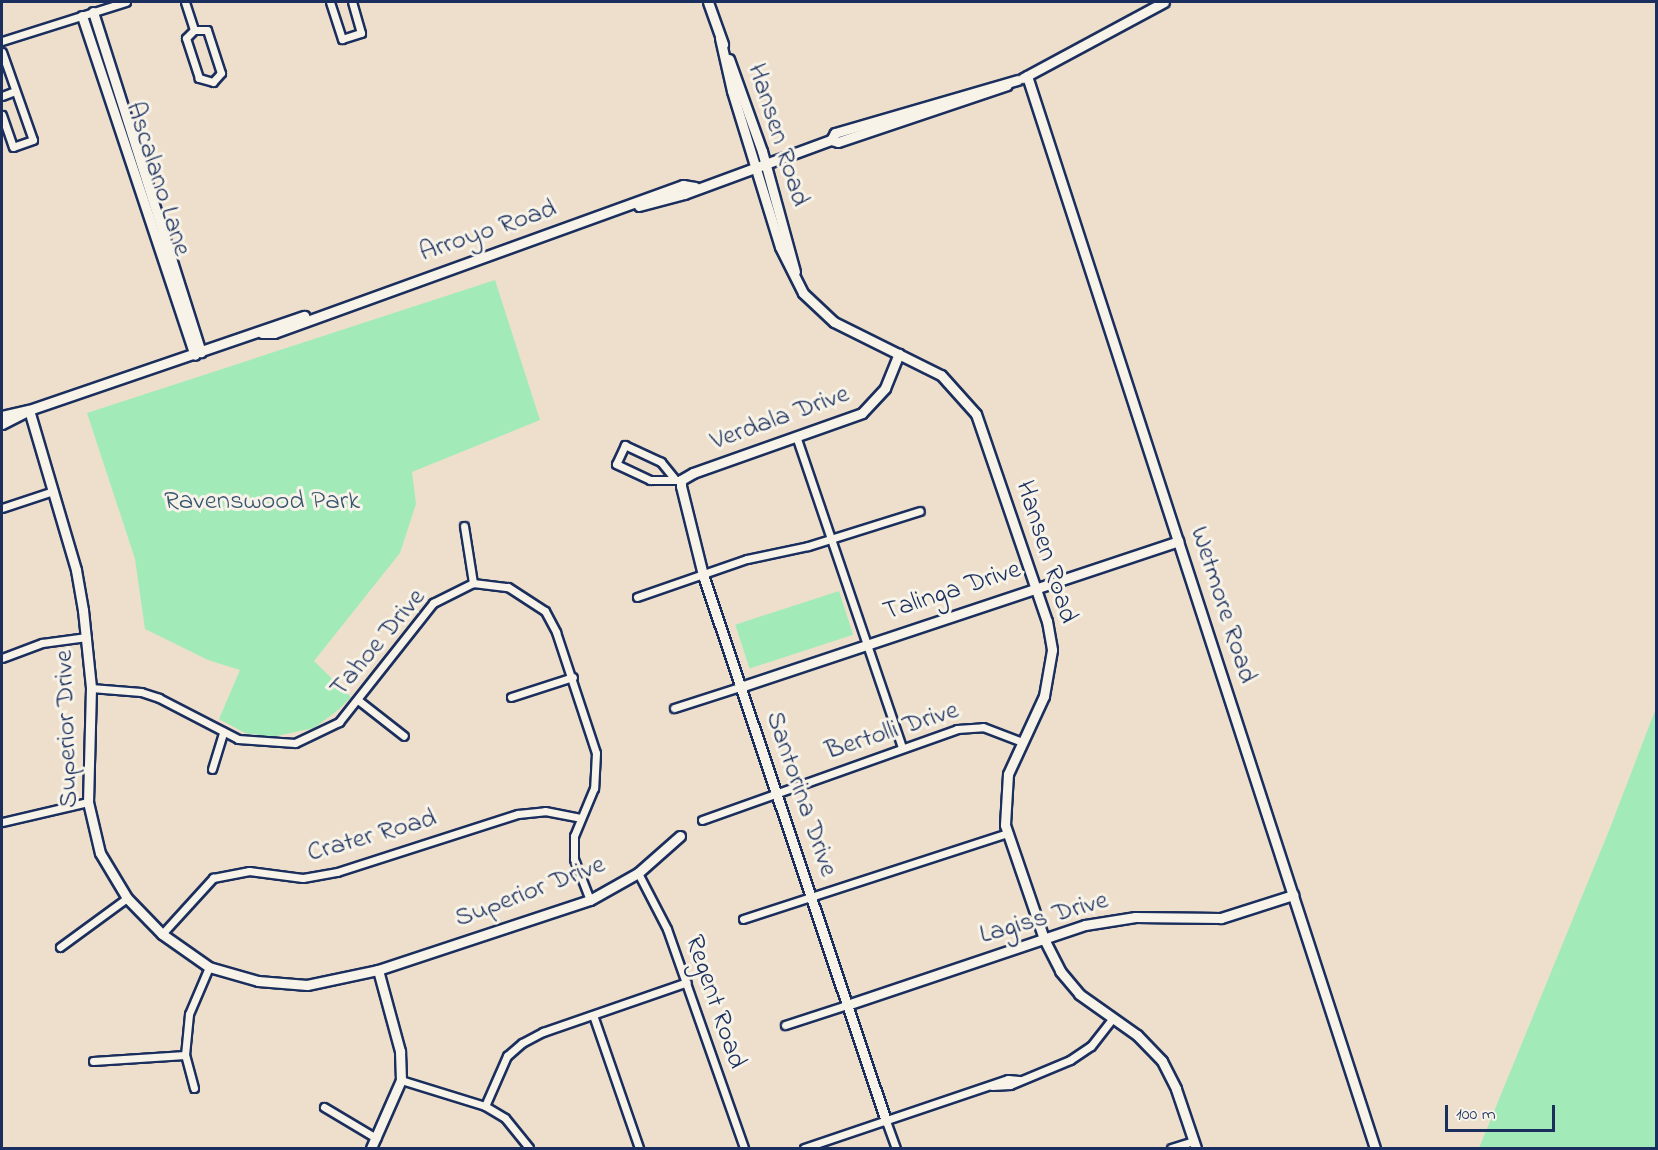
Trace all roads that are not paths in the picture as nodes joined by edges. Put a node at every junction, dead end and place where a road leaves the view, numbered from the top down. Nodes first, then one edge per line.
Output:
1 (126, 2) edge
2 (185, 2) edge
3 (330, 2) edge
4 (352, 2) edge
5 (708, 2) edge
6 (1164, 2) edge
7 (93, 12) junction
8 (82, 16) junction
9 (194, 30) junction
10 (2, 42) edge
11 (2, 52) edge
12 (1028, 76) junction
13 (15, 91) junction
14 (2, 96) edge
15 (2, 116) edge
16 (761, 164) junction
17 (198, 353) junction
18 (899, 354) junction
19 (29, 410) junction
20 (2, 416) edge
21 (2, 424) edge
22 (797, 439) junction
23 (678, 479) junction
24 (53, 491) junction
25 (2, 508) edge
26 (920, 511) dead end
27 (464, 526) dead end
28 (831, 538) junction
29 (1178, 541) junction
30 (703, 575) junction
31 (473, 583) junction
32 (1035, 588) junction
33 (637, 597) dead end
34 (87, 637) junction
35 (866, 643) junction
36 (2, 658) edge
37 (573, 677) junction
38 (91, 687) junction
39 (740, 687) junction
40 (511, 697) dead end
41 (358, 700) junction
42 (674, 708) dead end
43 (223, 732) junction
44 (404, 736) dead end
45 (1022, 742) junction
46 (902, 748) junction
47 (212, 769) dead end
48 (776, 794) junction
49 (88, 802) junction
50 (580, 818) junction
51 (702, 820) dead end
52 (2, 822) edge
53 (1008, 832) junction
54 (680, 836) dead end
55 (638, 873) junction
56 (812, 896) junction
57 (1293, 896) junction
58 (127, 898) junction
59 (590, 900) junction
60 (743, 919) dead end
61 (162, 934) junction
62 (1044, 939) junction
63 (60, 947) dead end
64 (209, 967) junction
65 (378, 970) junction
66 (687, 982) junction
67 (847, 1005) junction
68 (593, 1015) junction
69 (1113, 1018) junction
70 (785, 1025) dead end
71 (185, 1055) junction
72 (93, 1061) dead end
73 (401, 1080) junction
74 (194, 1088) dead end
75 (485, 1106) junction
76 (324, 1107) dead end
77 (886, 1121) junction
78 (376, 1138) junction
79 (1195, 1145) edge
80 (371, 1149) edge
81 (529, 1149) edge
82 (639, 1149) edge
83 (744, 1149) edge
84 (804, 1149) edge
85 (896, 1149) edge
86 (1171, 1149) edge
87 (1375, 1149) edge

1 - 7 street
2 - 9 street
3 - 4 street
5 - 16 street, Hansen Road
6 - 12 street, Arroyo Road
7 - 8 street
7 - 17 street, Ascalano Lane
8 - 10 street
8 - 17 street, Ascalano Lane
9 - 9 street
11 - 13 street
12 - 16 street, Arroyo Road
12 - 29 street, Wetmore Road
13 - 14 street
13 - 15 street
16 - 17 street, Arroyo Road
16 - 18 street, Hansen Road
17 - 19 street, Arroyo Road
18 - 22 street, Verdala Drive
18 - 32 street, Hansen Road
19 - 20 street, Arroyo Road
19 - 21 street, Arroyo Road
19 - 24 street, Superior Drive
22 - 23 street, Verdala Drive
22 - 28 street
23 - 23 street
23 - 30 street, Santorina Drive
24 - 25 street
24 - 34 street, Superior Drive
26 - 28 street
27 - 31 street
28 - 30 street
28 - 35 street
29 - 32 street, Talinga Drive
29 - 57 street, Wetmore Road
30 - 33 street
30 - 39 street, Santorina Drive
31 - 37 street
31 - 41 street, Tahoe Drive
32 - 35 street, Talinga Drive
32 - 45 street, Hansen Road
34 - 36 street
34 - 38 street, Superior Drive
35 - 39 street, Talinga Drive
35 - 46 street
37 - 40 street
37 - 50 street
38 - 43 street, Tahoe Drive
38 - 49 street, Superior Drive
39 - 42 street
39 - 48 street, Santorina Drive
41 - 43 street, Tahoe Drive
41 - 44 street
43 - 47 street
45 - 46 street, Bertolli Drive
45 - 53 street, Hansen Road
46 - 48 street, Bertolli Drive
48 - 51 street, Bertolli Drive
48 - 56 street, Santorina Drive
49 - 52 street
49 - 58 street, Superior Drive
50 - 59 street
50 - 61 street, Crater Road
53 - 56 street
53 - 62 street, Hansen Road
54 - 55 street, Superior Drive
55 - 59 street, Superior Drive
55 - 66 street, Regent Road
56 - 60 street
56 - 67 street, Santorina Drive
57 - 62 street, Lagiss Drive
57 - 87 street, Wetmore Road
58 - 61 street, Superior Drive
58 - 63 street
59 - 65 street, Superior Drive
61 - 64 street, Superior Drive
62 - 67 street, Lagiss Drive
62 - 69 street, Hansen Road
64 - 65 street, Superior Drive
64 - 71 street
65 - 73 street
66 - 68 street
66 - 83 street, Regent Road
67 - 70 street
67 - 77 street, Santorina Drive
68 - 75 street
68 - 82 street
69 - 77 street
69 - 79 street, Hansen Road
71 - 72 street
71 - 74 street
73 - 75 street
73 - 78 street
75 - 81 street
76 - 78 street
77 - 84 street
77 - 85 street
78 - 80 street
79 - 86 street

